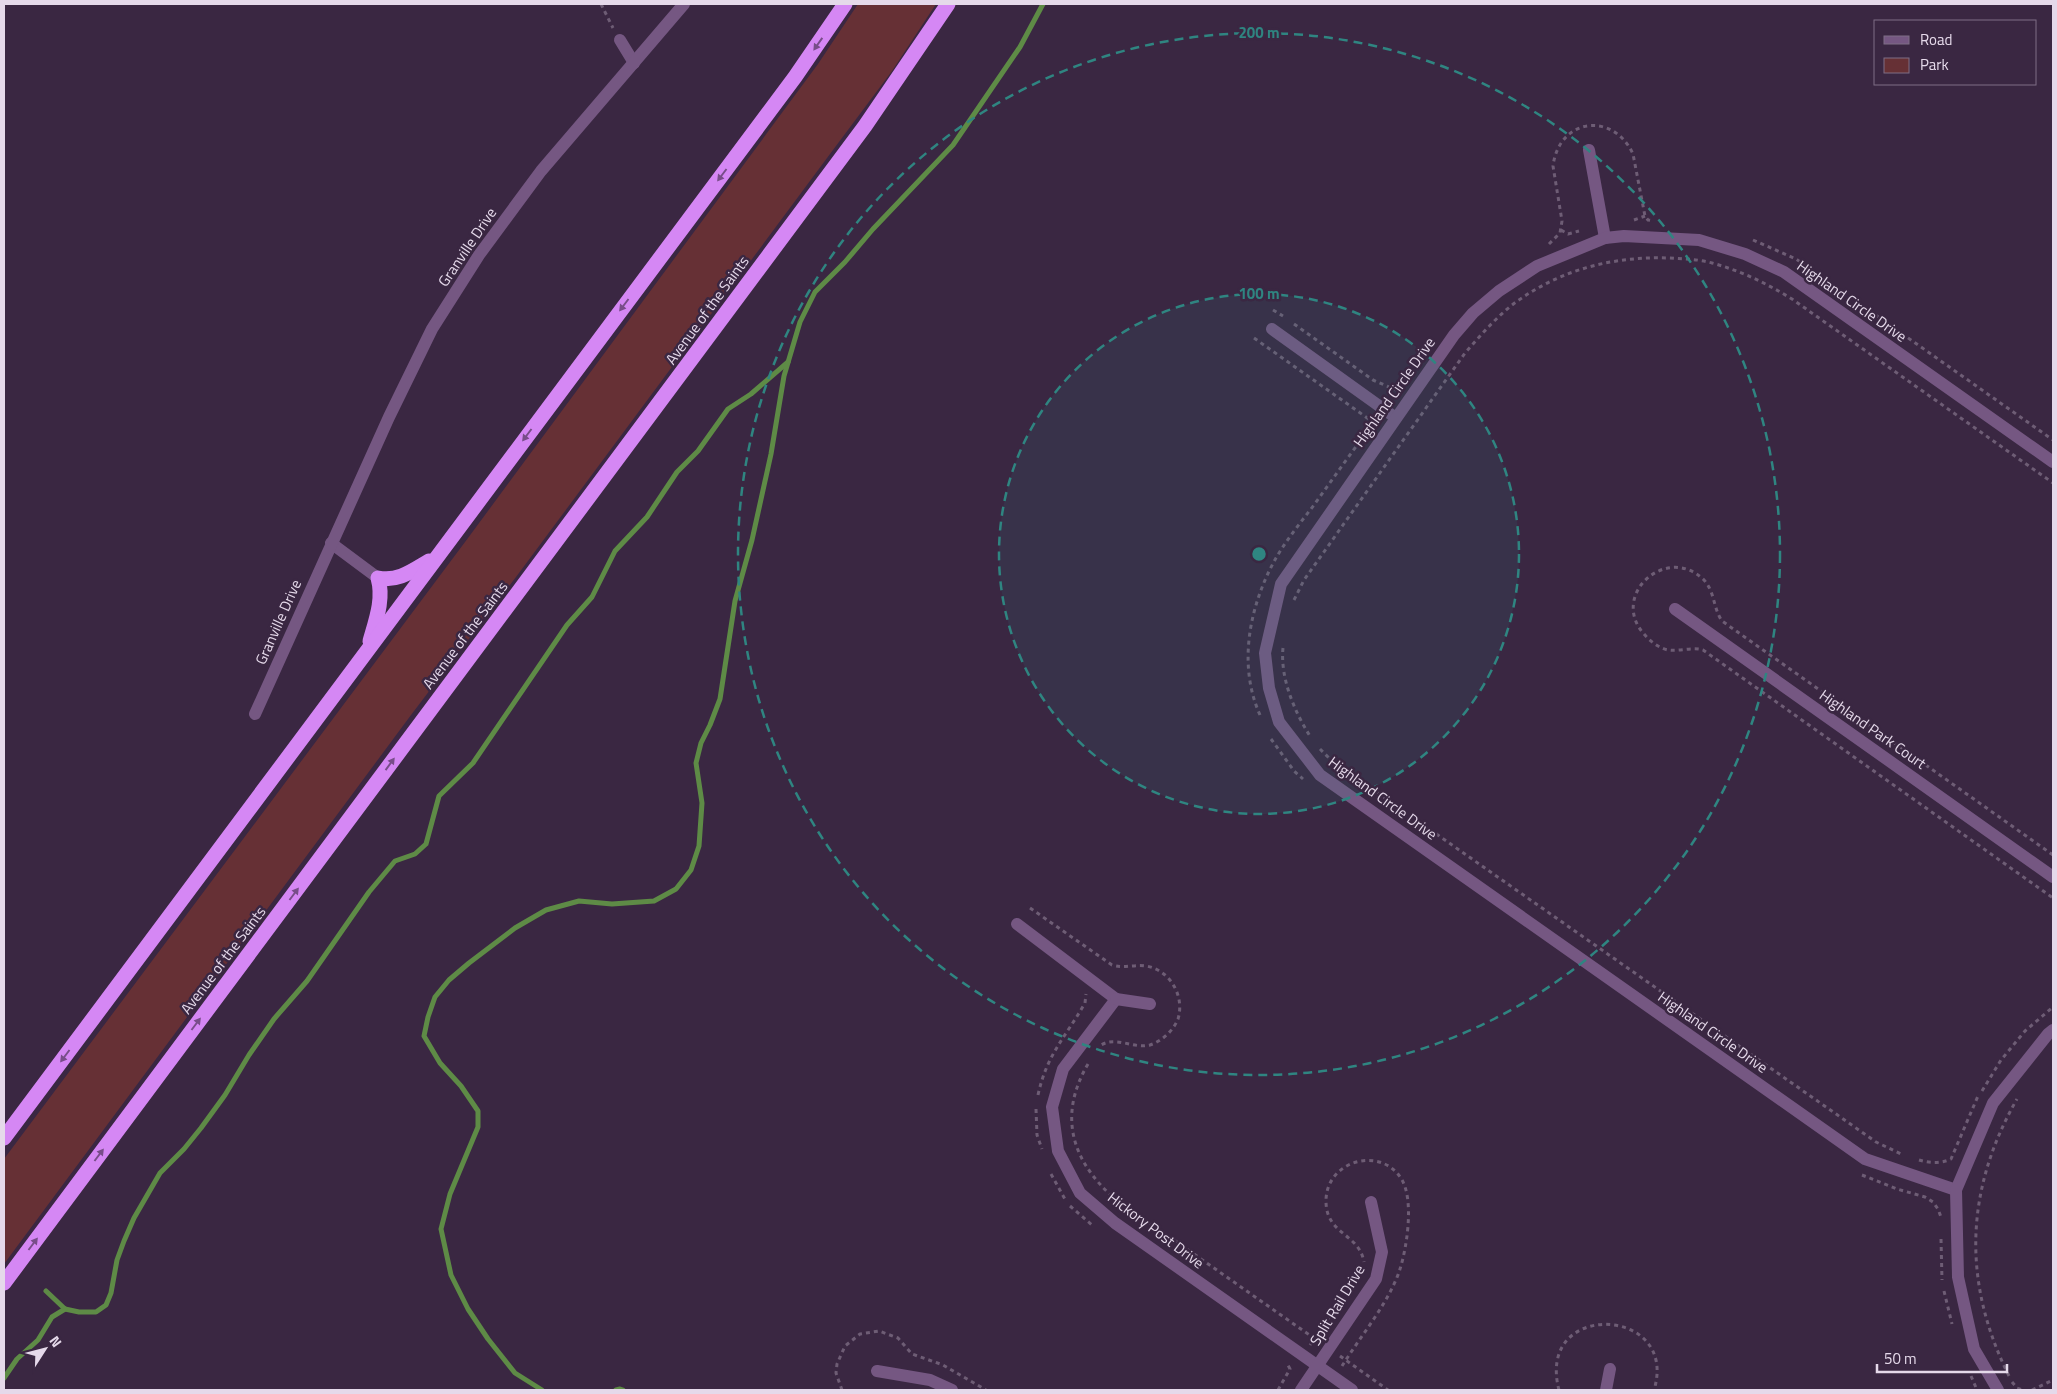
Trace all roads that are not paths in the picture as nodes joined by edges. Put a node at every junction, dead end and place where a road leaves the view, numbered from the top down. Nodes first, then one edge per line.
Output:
1 (684, 4) edge
2 (845, 4) edge
3 (948, 4) edge
4 (618, 37) road end
5 (634, 63) junction
6 (1589, 150) dead end
7 (1605, 238) junction
8 (1272, 329) dead end
9 (1396, 418) junction
10 (2053, 462) edge
11 (331, 543) junction
12 (437, 556) junction
13 (378, 578) junction
14 (1675, 609) dead end
15 (369, 648) junction
16 (255, 714) dead end
17 (2053, 877) edge
18 (1017, 924) dead end
19 (1116, 999) junction
20 (1150, 1004) dead end
21 (2053, 1030) edge
22 (4, 1138) edge
23 (1956, 1190) junction
24 (1370, 1202) dead end
25 (4, 1283) edge
26 (1318, 1366) junction
27 (1610, 1369) dead end
28 (878, 1371) dead end
29 (952, 1390) edge
30 (1301, 1390) edge
31 (1352, 1390) edge
32 (1606, 1390) edge
33 (1998, 1390) edge

1 - 5 street, Granville Drive
2 -> 12 highway
25 -> 3 highway, Avenue of the Saints
4 - 5 street
5 - 11 street, Granville Drive
6 - 7 street
7 - 9 street, Highland Circle Drive
7 - 10 street, Highland Circle Drive
8 - 9 street
9 - 23 street, Highland Circle Drive
11 - 13 street
11 - 16 street, Granville Drive
12 - 13 highway
12 - 15 highway
13 - 15 highway
14 - 17 street, Highland Park Court
15 -> 22 highway
18 - 19 street
19 - 20 street
19 - 26 street, Hickory Post Drive
21 - 23 street
23 - 33 street
24 - 26 street, Split Rail Drive
26 - 30 street, Split Rail Drive
26 - 31 street, Hickory Post Drive
27 - 32 street
28 - 29 street

